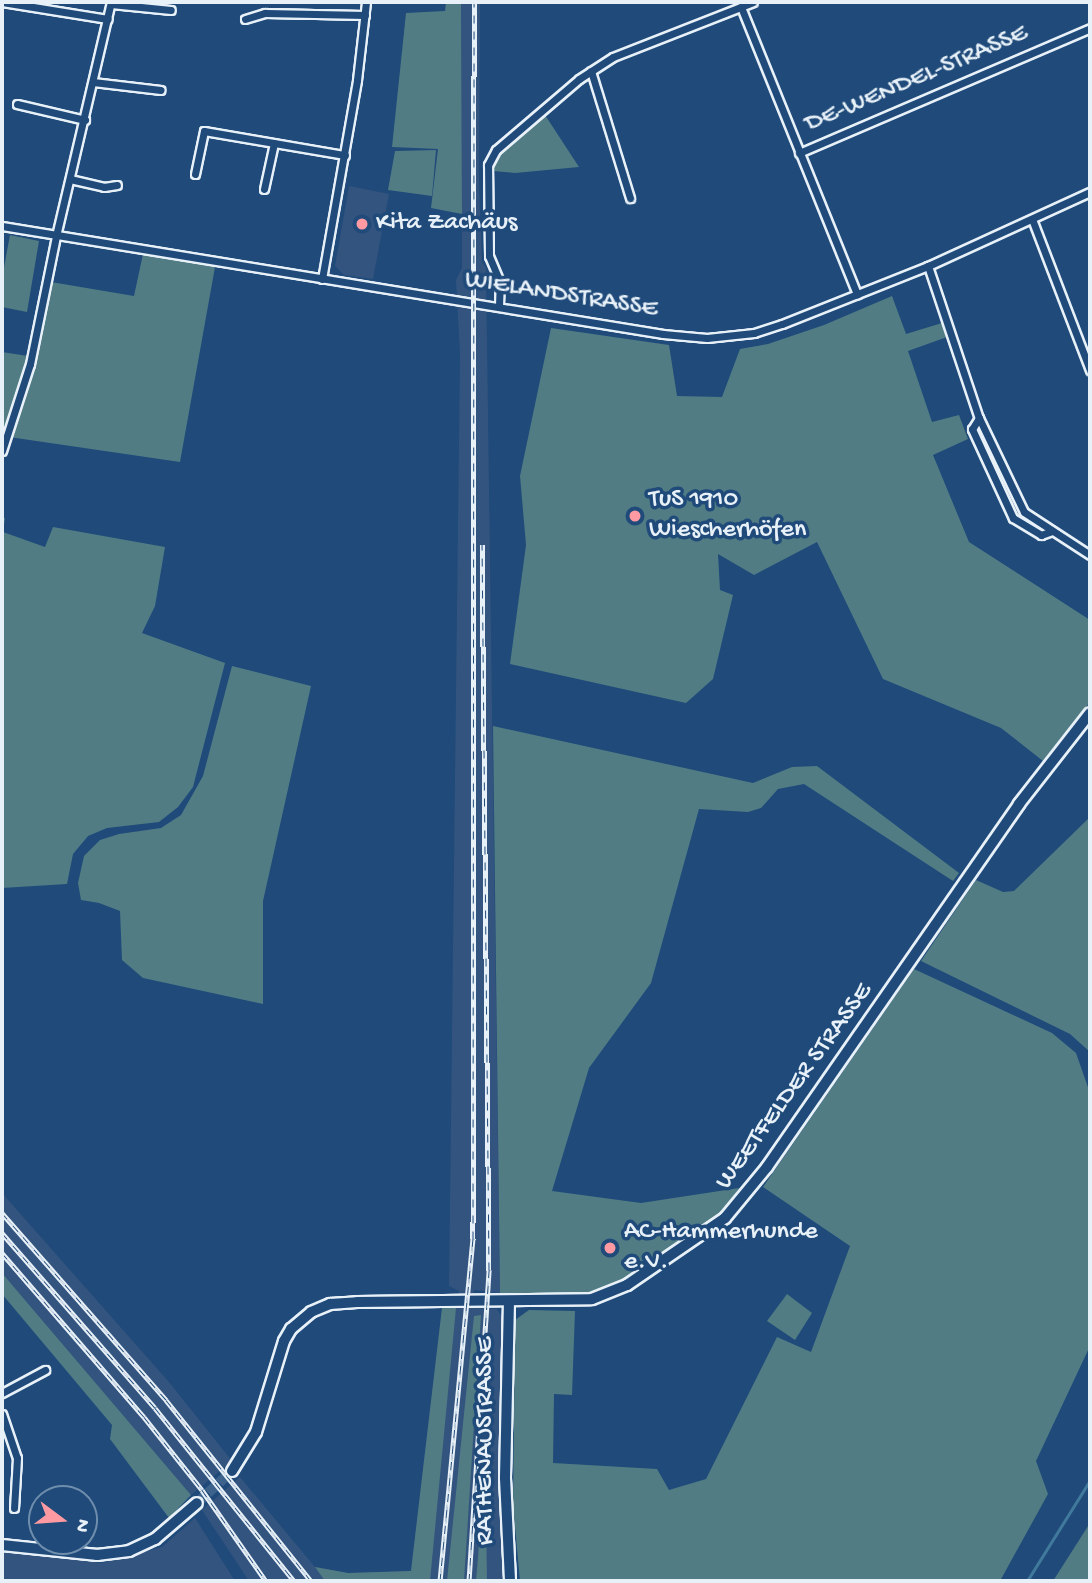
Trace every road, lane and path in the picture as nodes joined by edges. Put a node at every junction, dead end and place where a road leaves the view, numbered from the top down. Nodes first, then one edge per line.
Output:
1 (2, 2) edge
2 (366, 2) edge
3 (753, 2) edge
4 (111, 3) edge
5 (27, 4) edge
6 (741, 7) junction
7 (171, 10) dead end
8 (365, 15) junction
9 (108, 19) junction
10 (245, 19) dead end
11 (1090, 28) edge
12 (591, 71) junction
13 (93, 82) junction
14 (161, 89) dead end
15 (17, 104) dead end
16 (85, 120) junction
17 (274, 143) junction
18 (799, 153) junction
19 (345, 155) junction
20 (195, 174) dead end
21 (70, 178) junction
22 (117, 185) dead end
23 (264, 190) dead end
24 (1090, 192) edge
25 (629, 198) dead end
26 (1032, 219) junction
27 (2, 226) edge
28 (56, 236) junction
29 (928, 266) junction
30 (321, 279) junction
31 (857, 294) junction
32 (499, 306) junction
33 (1090, 370) edge
34 (979, 418) junction
35 (2, 451) edge
36 (1002, 467) junction
37 (991, 471) junction
38 (1008, 481) junction
39 (997, 485) junction
40 (1012, 489) junction
41 (1001, 494) junction
42 (1052, 531) junction
43 (1090, 555) edge
44 (1090, 713) edge
45 (509, 1301) junction
46 (45, 1370) dead end
47 (2, 1392) edge
48 (2, 1414) edge
49 (232, 1471) tunnel mouth
50 (197, 1503) tunnel mouth
51 (14, 1508) dead end
52 (2, 1545) edge
53 (510, 1581) edge

1 - 5 street
2 - 8 street
3 - 6 street
4 - 7 street
4 - 9 street
5 - 9 street
6 - 12 street
6 - 18 street
8 - 10 street
8 - 19 street
9 - 13 street
11 - 18 street, DE-WENDEL-STRASSE
12 - 25 street
12 - 32 street
13 - 14 street
13 - 16 street
15 - 16 street
16 - 21 street
17 - 19 street
17 - 20 street
17 - 23 street
18 - 31 street
19 - 30 street
21 - 22 street
21 - 28 street
24 - 26 street, WIELANDSTRASSE
26 - 29 street, WIELANDSTRASSE
26 - 33 street
27 - 28 street, WIELANDSTRASSE
28 - 30 street, WIELANDSTRASSE
28 - 35 street
29 - 31 street, WIELANDSTRASSE
29 - 34 street
30 - 32 street, WIELANDSTRASSE
31 - 32 street, WIELANDSTRASSE
34 - 36 street
34 - 37 street
36 - 37 street
36 - 38 street
37 - 39 street
38 - 39 street
38 - 40 street
39 - 41 street
40 - 41 street
40 - 42 street
41 - 42 street
42 - 43 street
44 - 45 street, WEETFELDER STRASSE
45 - 49 street, WEETFELDER STRASSE
45 - 53 street, RATHENAUSTRASSE
46 - 47 street
48 - 51 street
50 - 52 street

